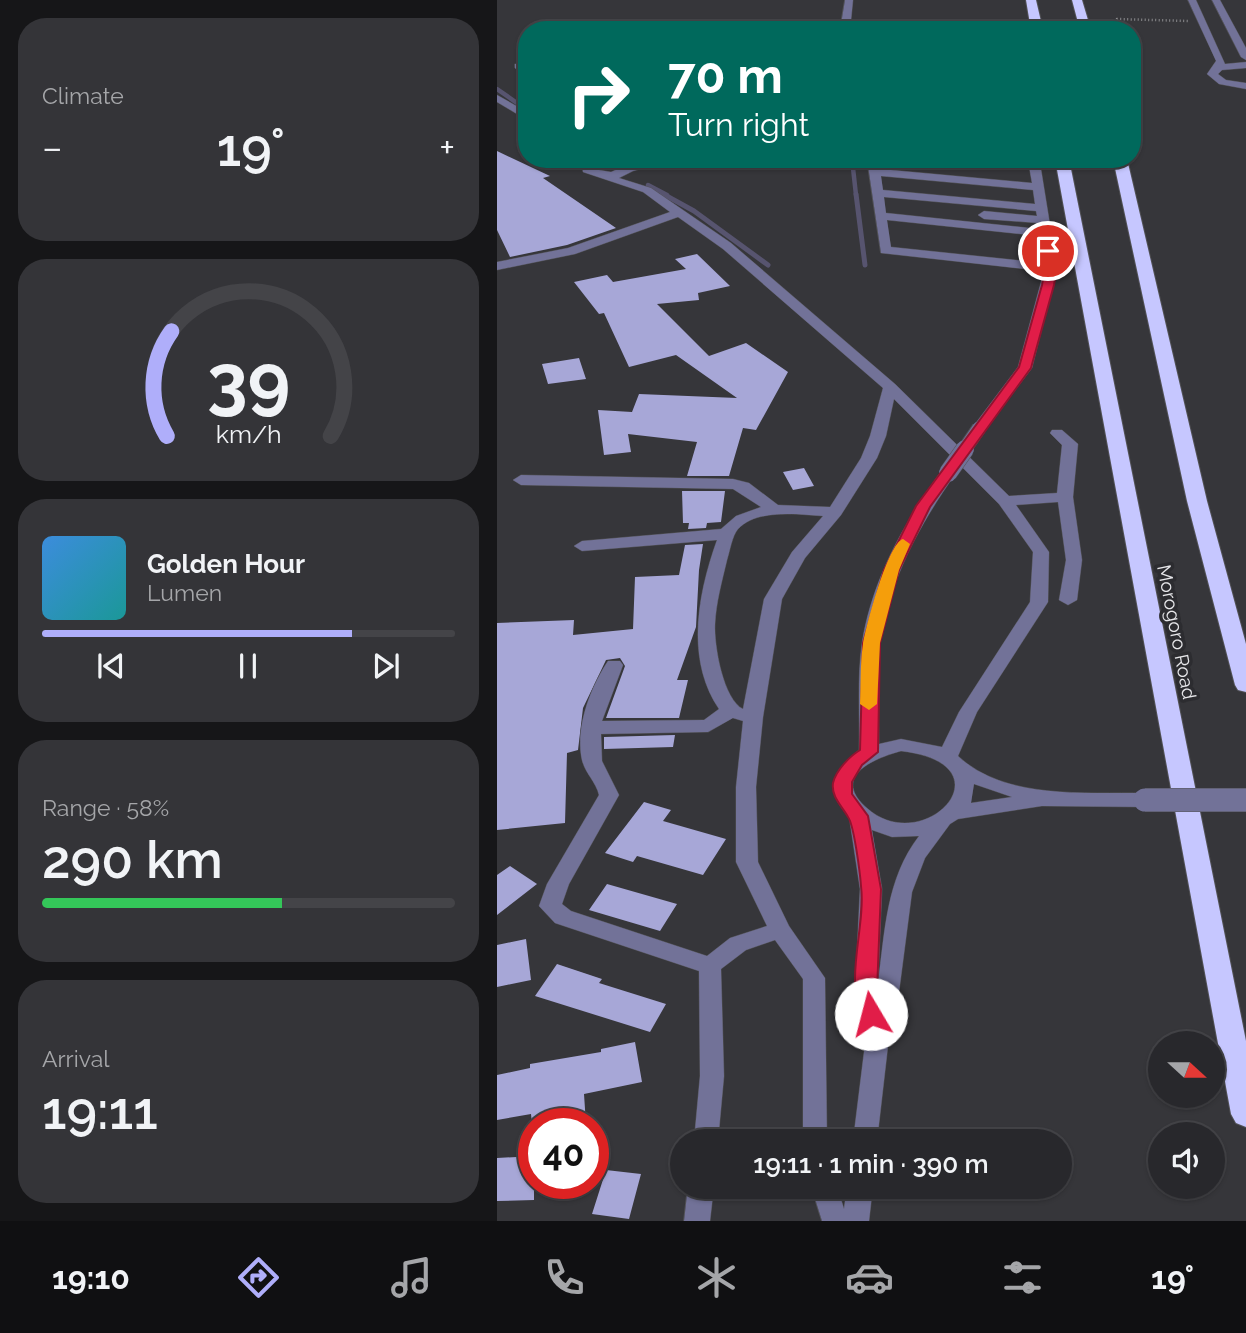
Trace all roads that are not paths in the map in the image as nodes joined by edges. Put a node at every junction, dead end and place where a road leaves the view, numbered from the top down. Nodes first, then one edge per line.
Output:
1 (849, 0) edge
2 (1031, 0) edge
3 (1077, 0) edge
4 (1192, 0) edge
5 (1216, 0) edge
6 (846, 21) edge
7 (1035, 21) edge
8 (1083, 21) edge
9 (1246, 57) edge
10 (1246, 65) edge
11 (1219, 67) junction
12 (1229, 84) junction
13 (1246, 86) edge
14 (1243, 97) dead end
15 (497, 98) edge
16 (518, 111) edge
17 (591, 168) edge
18 (591, 168) edge
19 (622, 168) edge
20 (630, 168) edge
21 (1035, 168) edge
22 (1064, 168) edge
23 (1122, 168) edge
24 (876, 184) edge
25 (647, 190) junction
26 (1041, 203) junction
27 (681, 212) junction
28 (497, 266) edge
29 (1051, 268) junction
30 (890, 387) junction
31 (1057, 432) dead end
32 (521, 480) dead end
33 (1065, 497) junction
34 (1005, 501) junction
35 (773, 509) junction
36 (835, 512) junction
37 (726, 534) junction
38 (582, 546) dead end
39 (1068, 600) dead end
40 (614, 665) dead end
41 (1246, 685) edge
42 (731, 710) junction
43 (753, 717) junction
44 (591, 728) junction
45 (869, 752) junction
46 (952, 763) junction
47 (1042, 799) junction
48 (1246, 800) edge
49 (859, 816) junction
50 (947, 817) junction
51 (780, 930) junction
52 (710, 966) junction
53 (877, 1037) junction
54 (1246, 1114) edge
55 (707, 1129) edge
56 (815, 1129) edge
57 (866, 1129) edge
58 (700, 1199) edge
59 (828, 1199) edge
60 (859, 1199) edge
61 (697, 1221) edge
62 (839, 1221) edge
63 (856, 1221) edge

1 - 6 street
2 - 7 highway
3 - 8 highway
4 - 11 street
5 - 9 street
10 - 11 street
11 - 12 street
12 - 13 street
12 - 14 street
15 - 16 street
17 - 19 street
18 - 25 street
20 - 25 street
21 - 26 street
22 - 54 highway, Morogoro Road
23 - 41 highway
24 - 26 street
24 - 26 street
24 - 26 street
24 - 29 street
25 - 27 street
26 - 29 street
27 - 28 street
27 - 30 street
29 - 45 street, bridge
30 - 34 street
30 - 36 street
31 - 33 street
32 - 35 street
33 - 34 street
33 - 39 street
34 - 46 street
35 - 36 street
35 - 37 street
36 - 43 street
37 - 38 street
37 - 42 street
40 - 44 street
42 - 43 street
42 - 44 street
43 - 51 street
44 - 52 street
45 - 46 street
45 - 49 street
46 - 47 street
46 - 50 street
47 - 48 street, bridge
47 - 50 street
49 - 50 street
49 - 53 street
50 - 53 street
51 - 52 street
51 - 56 street
52 - 55 street
53 - 57 street
58 - 61 street
59 - 62 street
60 - 63 street

